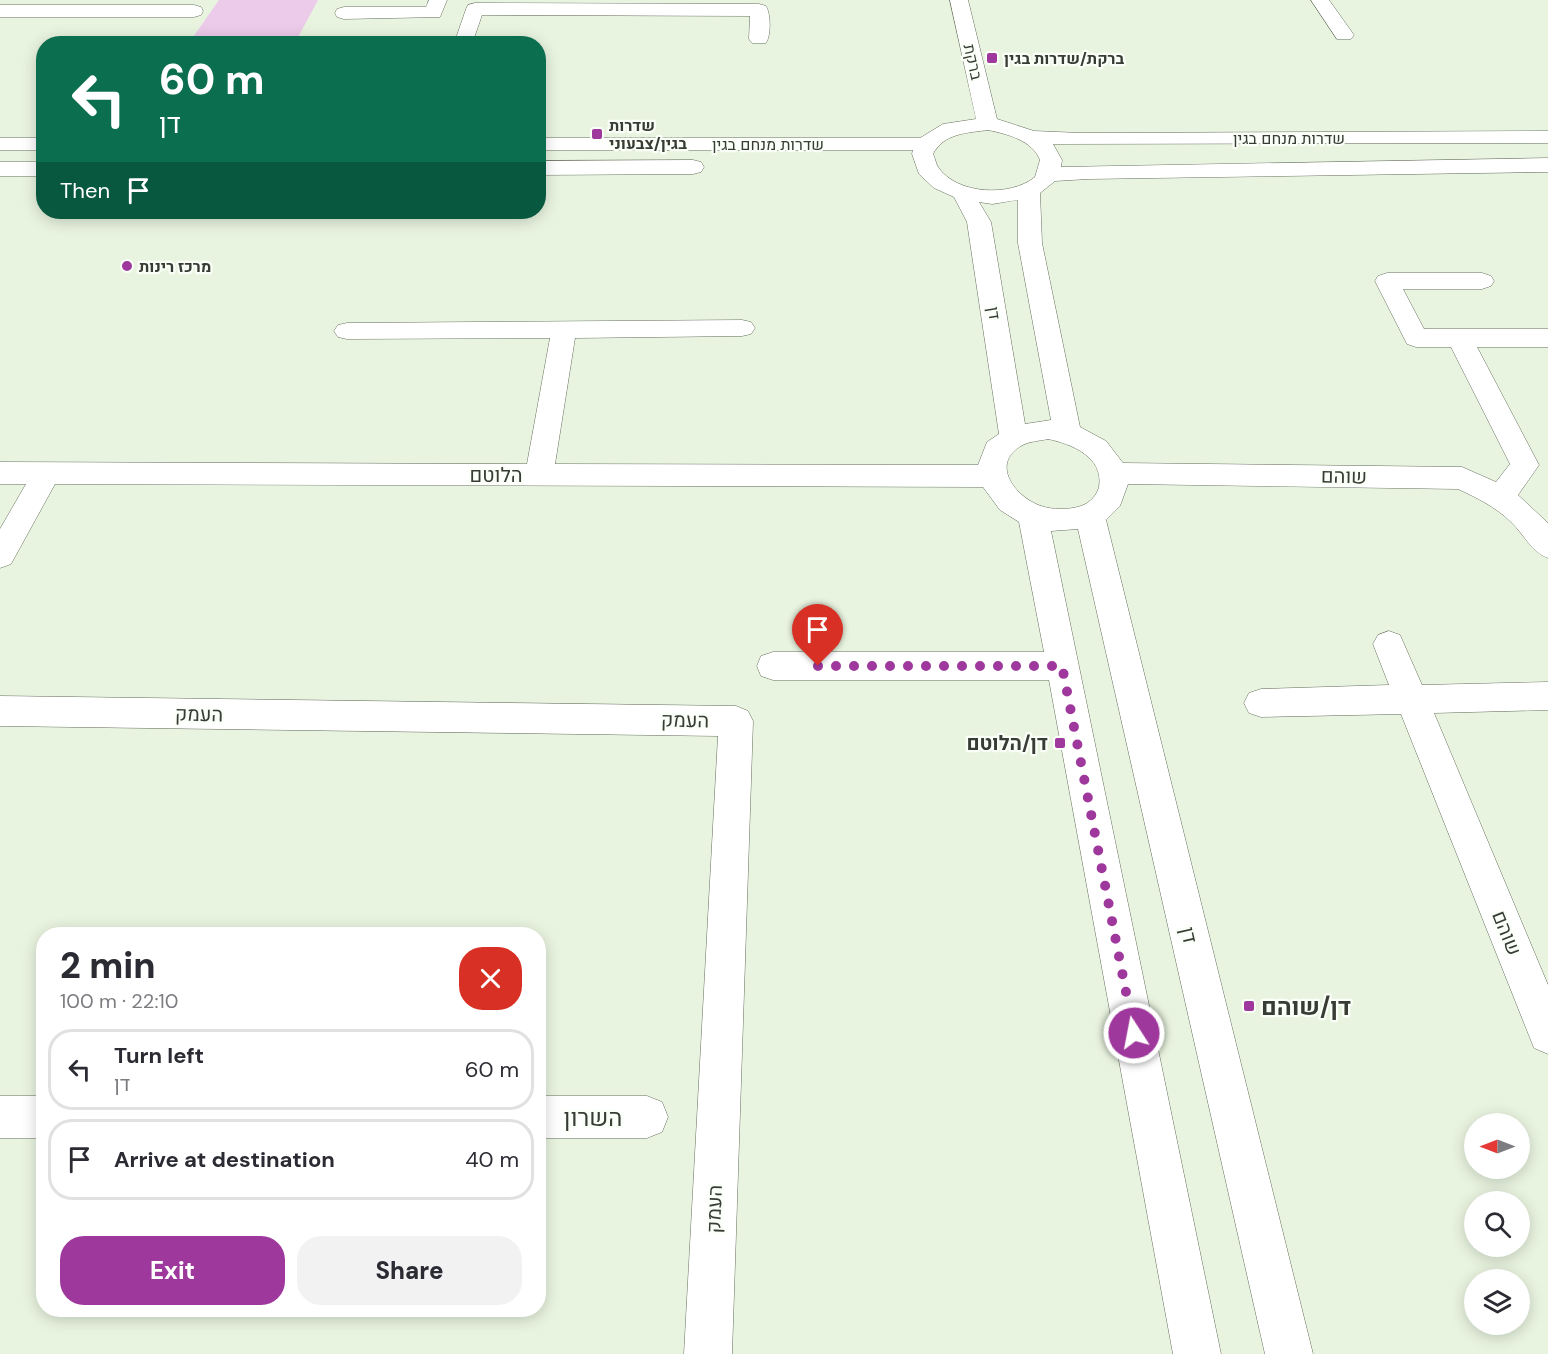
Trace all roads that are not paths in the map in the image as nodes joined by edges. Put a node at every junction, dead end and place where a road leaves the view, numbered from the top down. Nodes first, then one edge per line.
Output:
1 (438, 0) edge
2 (959, 0) edge
3 (1320, 0) edge
4 (630, 5) edge
5 (102, 6) edge
6 (0, 11) edge
7 (194, 11) dead end
8 (344, 13) dead end
9 (1344, 35) dead end
10 (465, 36) edge
11 (759, 39) dead end
12 (988, 124) junction
13 (1031, 137) junction
14 (1548, 137) edge
15 (0, 144) edge
16 (36, 144) edge
17 (546, 144) edge
18 (925, 144) junction
19 (1548, 165) edge
20 (924, 166) junction
21 (714, 167) dead end
22 (901, 167) dead end
23 (546, 168) edge
24 (0, 169) edge
25 (36, 169) edge
26 (1039, 183) junction
27 (963, 193) junction
28 (1482, 281) dead end
29 (742, 328) dead end
30 (564, 329) junction
31 (346, 331) dead end
32 (1460, 338) junction
33 (1548, 338) edge
34 (1067, 433) junction
35 (1013, 436) junction
36 (0, 473) edge
37 (46, 473) junction
38 (1113, 473) junction
39 (539, 475) junction
40 (992, 476) junction
41 (1501, 496) junction
42 (1033, 515) junction
43 (1090, 515) junction
44 (1548, 546) edge
45 (0, 556) edge
46 (1389, 644) dead end
47 (773, 666) dead end
48 (1062, 666) junction
49 (1548, 696) edge
50 (1412, 700) junction
51 (1261, 703) dead end
52 (0, 711) edge
53 (1548, 1034) edge
54 (0, 1117) edge
55 (36, 1117) edge
56 (546, 1117) edge
57 (646, 1117) dead end
58 (708, 1354) edge
59 (1197, 1354) edge
60 (1289, 1354) edge

1 - 8 street
2 - 12 street, ברקת
3 - 9 street
4 - 10 street
4 - 11 street
5 - 6 street
5 - 7 street
12 - 13 street
12 - 18 street
13 - 14 street, שדרות מנחם בגין
13 - 26 street
15 - 16 street
17 - 18 street, שדרות מנחם בגין
18 - 20 street
19 - 26 street, שדרות מנחם בגין
20 - 22 street
20 - 27 street, שדרות מנחם בגין
21 - 23 street, שדרות מנחם בגין
24 - 25 street
26 - 27 street, שדרות מנחם בגין
26 - 34 street
27 - 35 street, דן
28 - 32 street
29 - 30 street
30 - 31 street
30 - 39 street
32 - 33 street
32 - 41 street
34 - 35 street
34 - 38 street
35 - 40 street
36 - 37 street, הלוטם
37 - 39 street, הלוטם
37 - 45 street
38 - 41 street, שוהם
38 - 43 street
39 - 40 street, הלוטם
40 - 42 street
41 - 44 street, שוהם
42 - 43 street
42 - 48 street
43 - 60 street, דן
46 - 50 street, שוהם
47 - 48 street
48 - 59 street
49 - 50 street
50 - 51 street
50 - 53 street, שוהם
52 - 58 street, העמק
54 - 55 street
56 - 57 street, השרון

